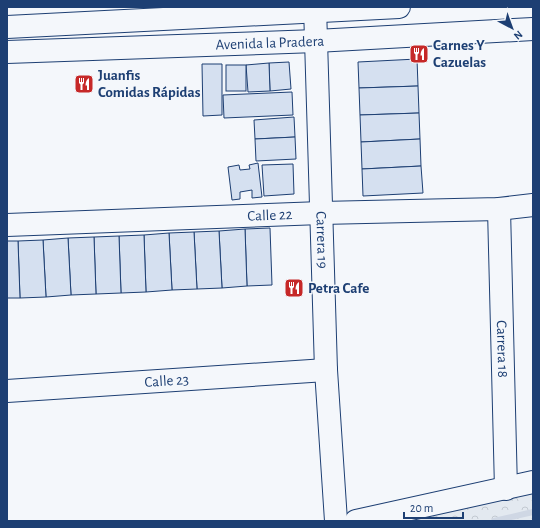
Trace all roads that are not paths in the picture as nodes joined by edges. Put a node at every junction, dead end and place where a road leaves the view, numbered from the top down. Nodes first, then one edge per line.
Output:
1 (399, 7) edge
2 (315, 9) edge
3 (7, 27) edge
4 (533, 29) edge
5 (316, 42) junction
6 (7, 52) edge
7 (533, 205) edge
8 (499, 209) junction
9 (322, 213) junction
10 (7, 226) edge
11 (326, 370) junction
12 (7, 392) edge
13 (533, 482) edge
14 (506, 489) junction
15 (336, 521) edge
16 (356, 521) edge

1 - 2 street, Avenida la Pradera
2 - 3 street, Avenida la Pradera
2 - 5 street, Carrera 19
4 - 5 street, Avenida la Pradera
5 - 6 street, Avenida la Pradera
5 - 9 street, Carrera 19
7 - 8 street, Calle 22
8 - 9 street, Calle 22
8 - 14 street, Carrera 18
9 - 10 street, Calle 22
9 - 11 street, Carrera 19
11 - 12 street, Calle 23
11 - 15 street, Carrera 19
13 - 14 street
14 - 16 street

